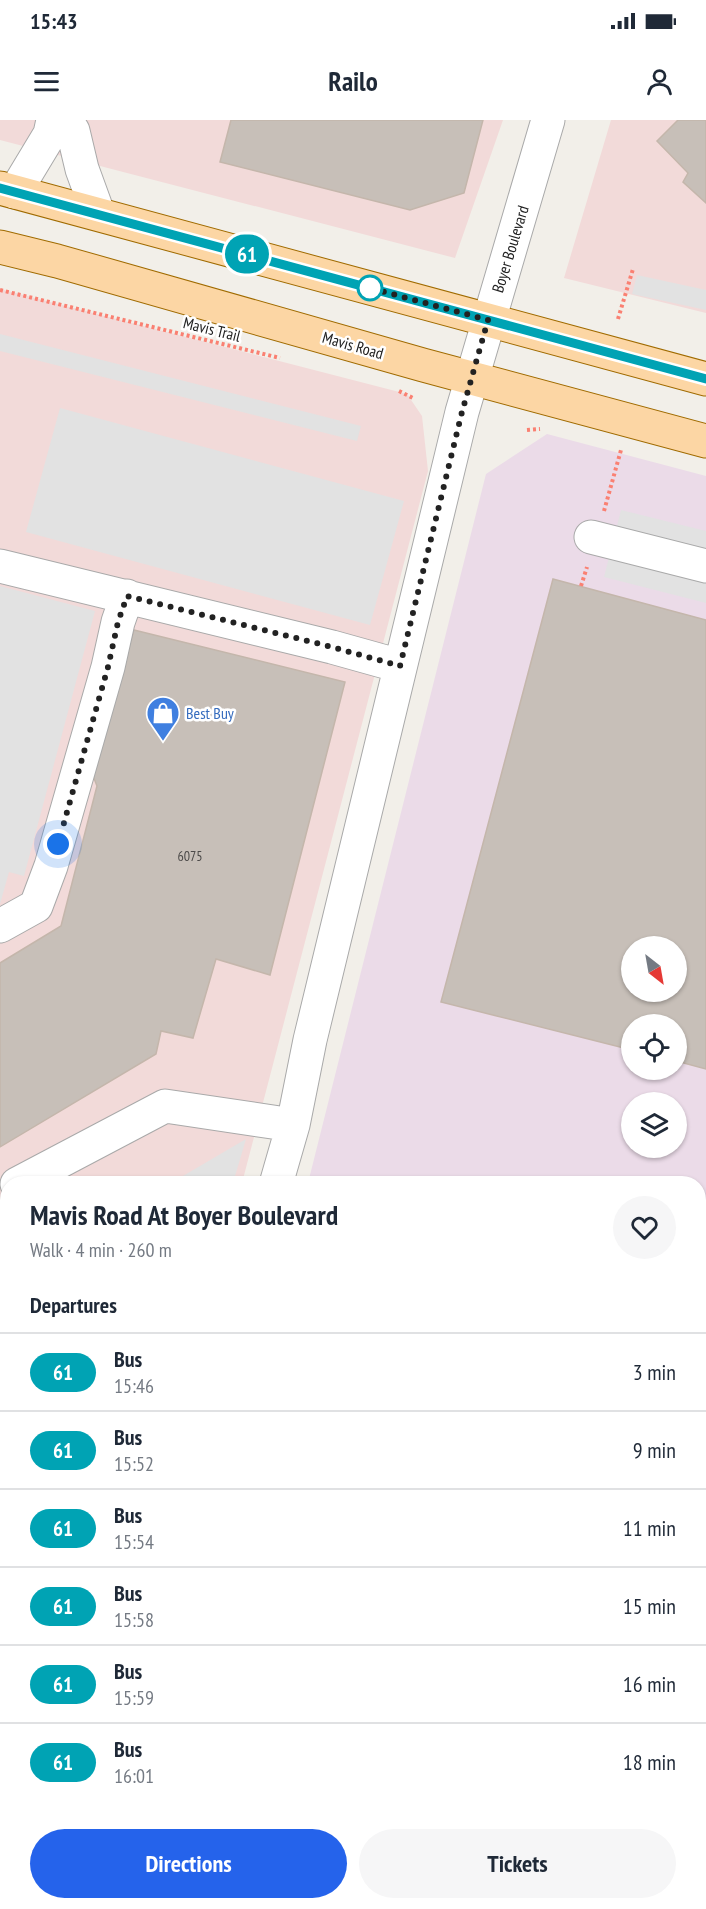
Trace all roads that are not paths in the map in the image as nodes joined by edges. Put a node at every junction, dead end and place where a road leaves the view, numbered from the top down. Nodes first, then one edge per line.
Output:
1 (53, 120) edge
2 (66, 120) edge
3 (548, 120) edge
4 (7, 190) edge
5 (98, 213) junction
6 (0, 247) edge
7 (488, 320) junction
8 (471, 377) junction
9 (706, 379) edge
10 (706, 441) edge
11 (591, 537) dead end
12 (0, 566) edge
13 (706, 566) edge
14 (127, 596) junction
15 (400, 666) junction
16 (0, 926) edge
17 (293, 1125) junction
18 (32, 1176) edge
19 (278, 1176) edge

1 - 4 street
2 - 5 street
3 - 7 street, Boyer Boulevard
4 - 5 main road
5 - 7 main road
6 - 8 main road, Mavis Road
7 - 8 street, Boyer Boulevard
7 - 9 main road
8 - 10 main road, Mavis Road
8 - 15 street, Boyer Boulevard
11 - 13 street
12 - 14 street
14 - 15 street
14 - 16 street
15 - 17 street, Boyer Boulevard
17 - 18 street
17 - 19 street, Boyer Boulevard

